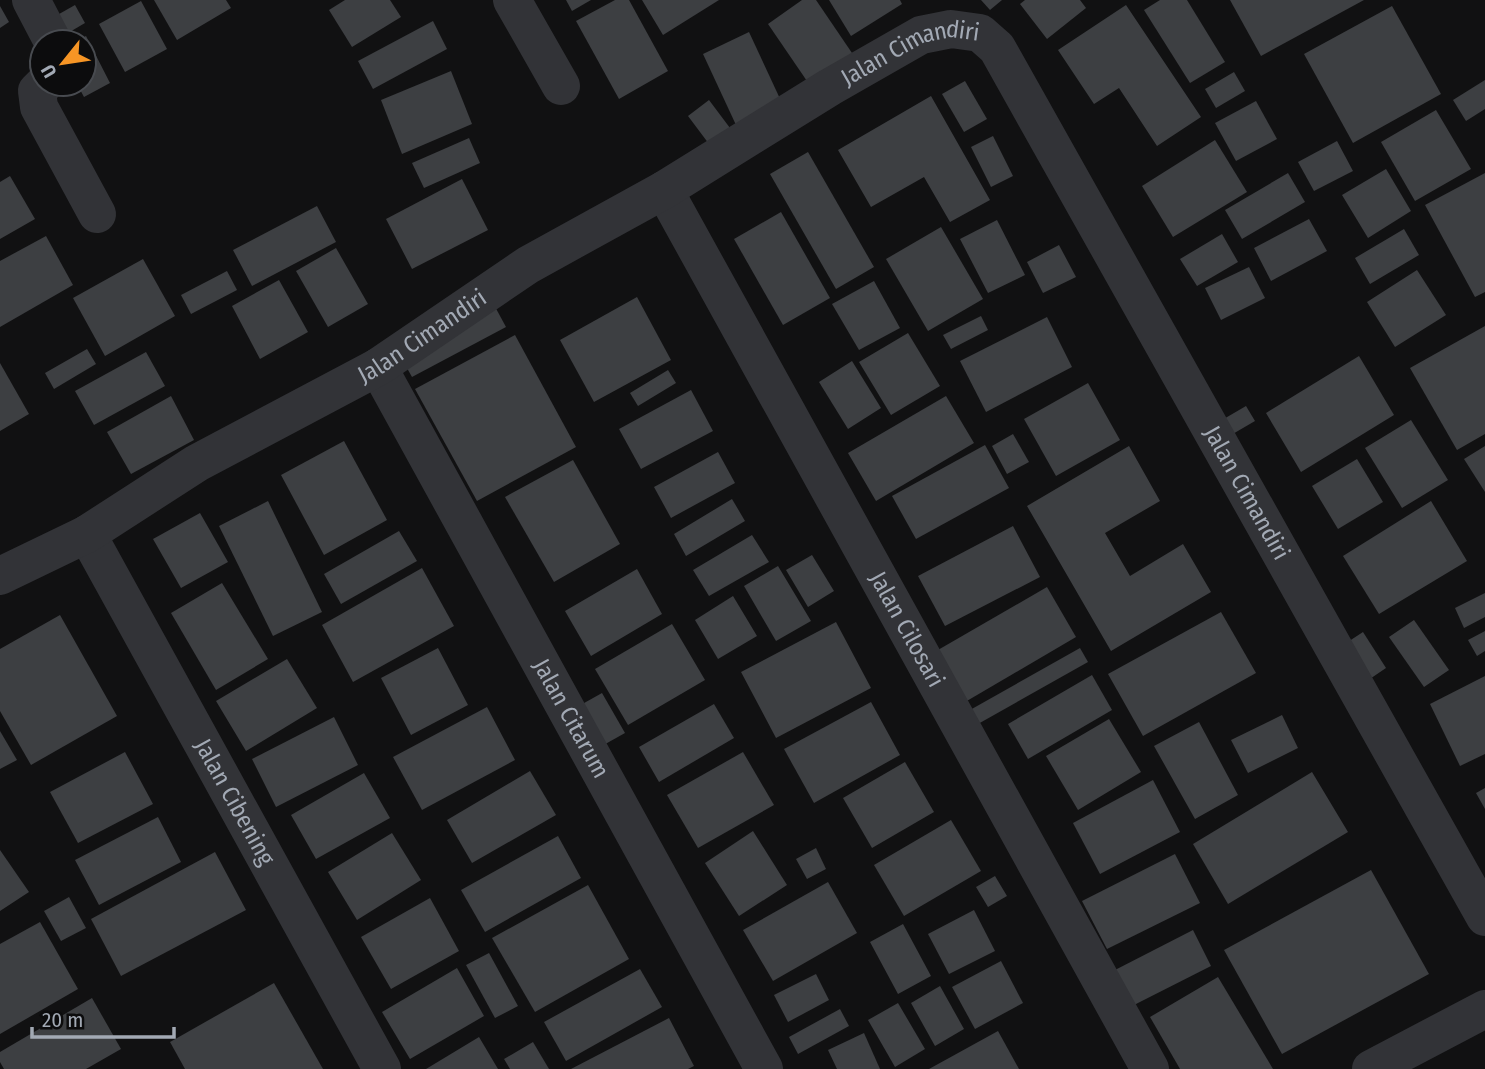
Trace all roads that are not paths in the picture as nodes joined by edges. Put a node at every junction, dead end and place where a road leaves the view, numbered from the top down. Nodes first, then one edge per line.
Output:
1 (31, 0) edge
2 (512, 0) edge
3 (46, 28) edge
4 (561, 86) dead end
5 (38, 98) edge
6 (664, 190) junction
7 (97, 214) dead end
8 (378, 367) junction
9 (87, 534) junction
10 (0, 576) edge
11 (1485, 917) edge
12 (1485, 1009) edge
13 (382, 1069) edge
14 (764, 1069) edge
15 (1150, 1069) edge
16 (1371, 1069) edge

1 - 3 street
2 - 4 street
5 - 7 street
6 - 8 street, Jalan Cimandiri
6 - 11 street, Jalan Cimandiri
6 - 15 street, Jalan Cilosari
8 - 9 street, Jalan Cimandiri
8 - 14 street, Jalan Citarum
9 - 10 street, Jalan Cimandiri
9 - 13 street, Jalan Cibening
12 - 16 street

